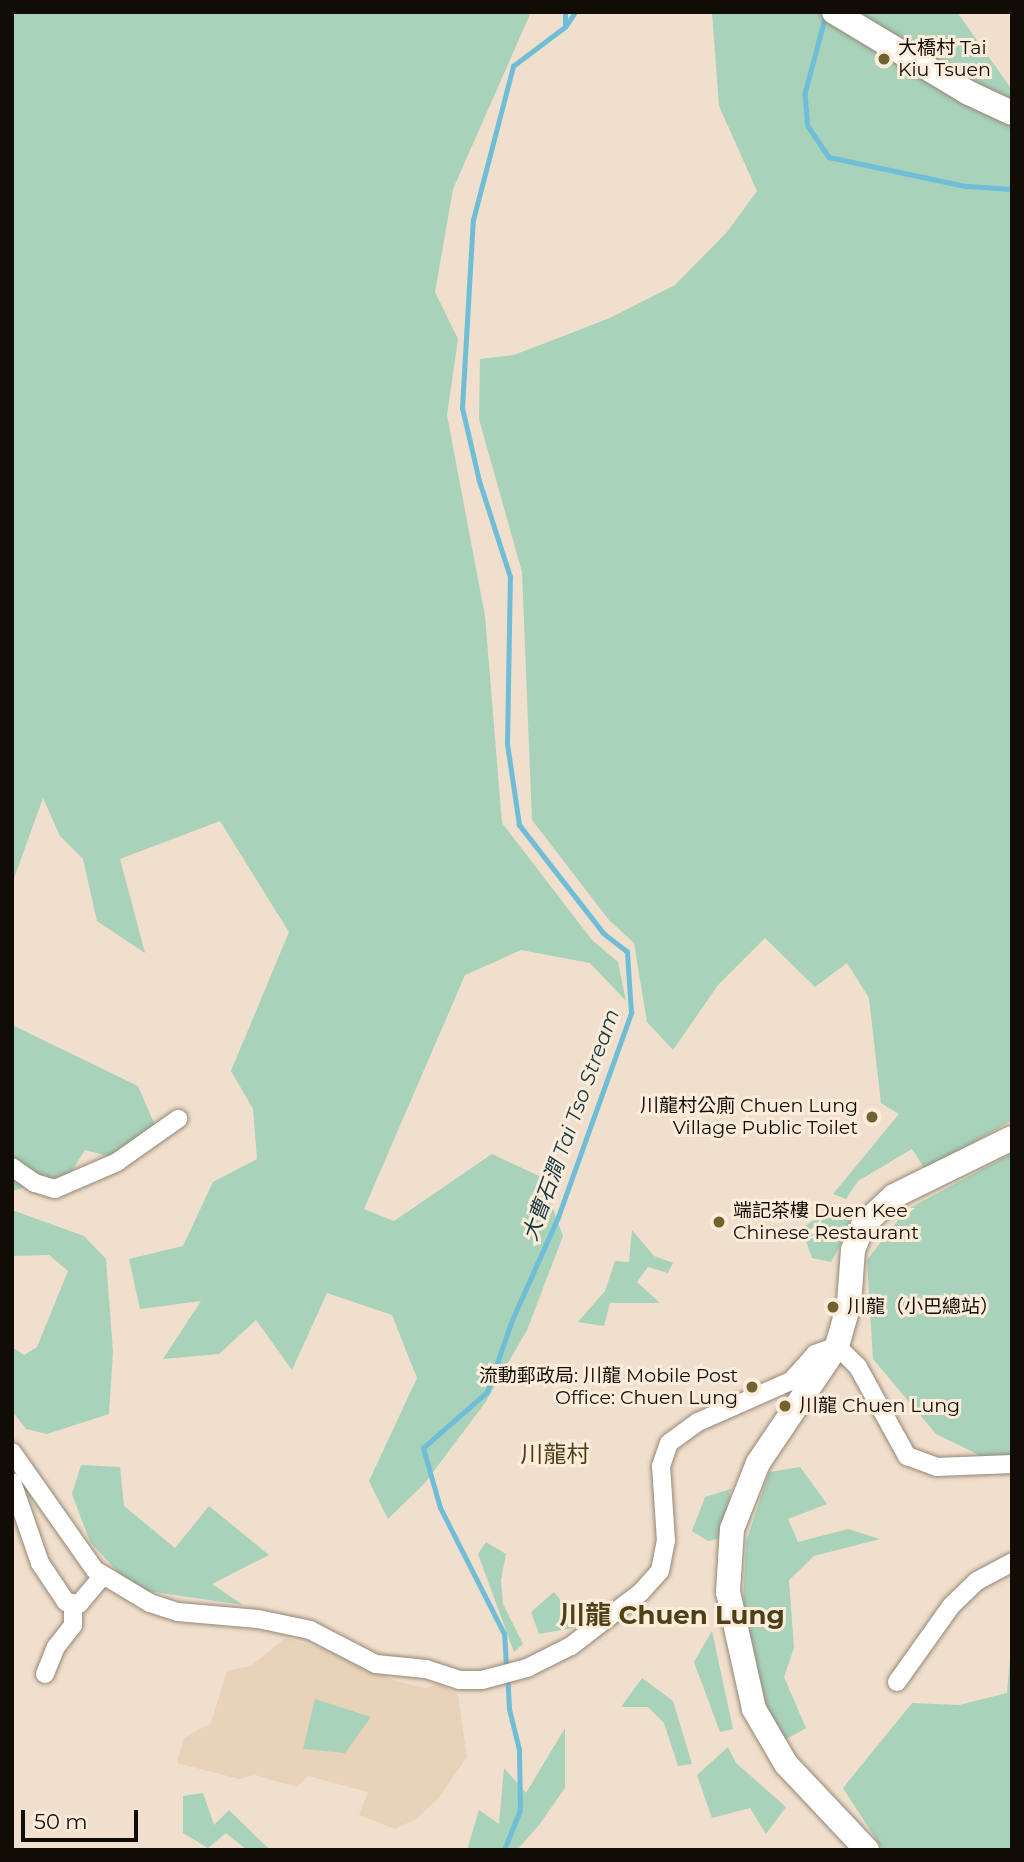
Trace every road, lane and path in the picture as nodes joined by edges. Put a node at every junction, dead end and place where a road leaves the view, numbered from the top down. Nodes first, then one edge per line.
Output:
1 (839, 15) edge
2 (1012, 113) edge
3 (178, 1119) dead end
4 (1012, 1138) edge
5 (12, 1167) edge
6 (837, 1346) junction
7 (12, 1452) edge
8 (1012, 1464) edge
9 (12, 1482) edge
10 (1012, 1562) edge
11 (102, 1577) junction
12 (73, 1606) junction
13 (45, 1674) dead end
14 (897, 1682) dead end
15 (867, 1850) edge

1 - 2 main road
3 - 5 street
4 - 6 main road
6 - 8 street
6 - 11 street
6 - 15 main road
7 - 11 street
9 - 12 street
10 - 14 street
11 - 12 street
12 - 13 street

